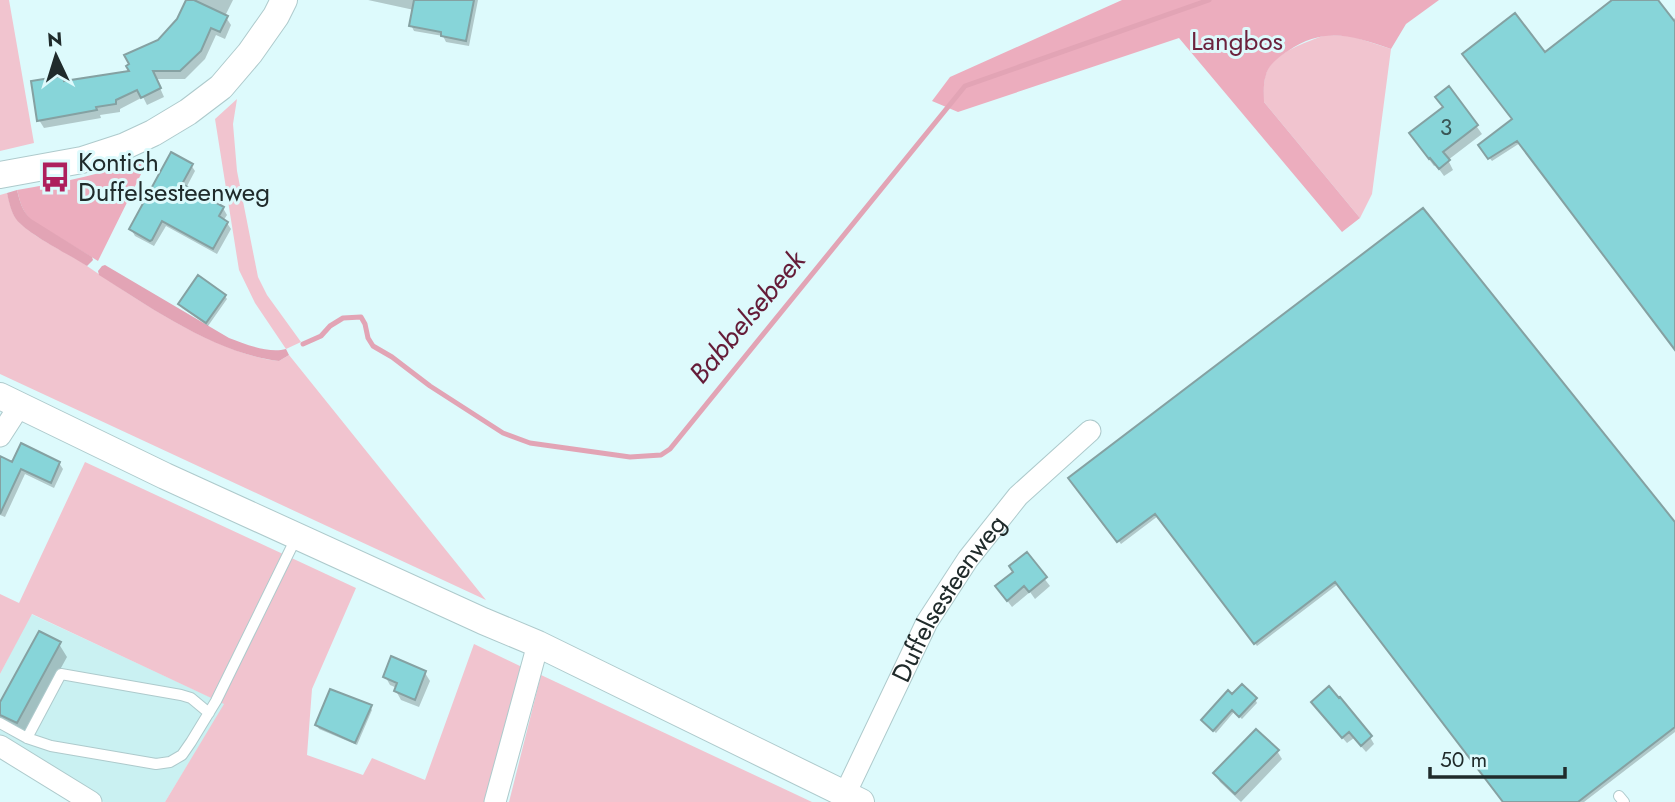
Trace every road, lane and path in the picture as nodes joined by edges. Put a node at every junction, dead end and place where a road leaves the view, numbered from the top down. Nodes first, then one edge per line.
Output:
1 (284, 0) edge
2 (0, 175) edge
3 (10, 400) edge
4 (1090, 431) dead end
5 (0, 436) edge
6 (297, 536) junction
7 (538, 644) junction
8 (209, 713) junction
9 (0, 723) edge
10 (27, 738) junction
11 (0, 746) edge
12 (853, 798) edge
13 (91, 802) edge
14 (495, 802) edge

1 - 2 street
3 - 5 street
3 - 6 street, Duffelsesteenweg
4 - 12 street, Duffelsesteenweg
6 - 7 street, Duffelsesteenweg
6 - 8 lane
7 - 12 street, Duffelsesteenweg
7 - 14 street
8 - 10 lane
8 - 10 lane
9 - 10 lane
11 - 13 street

